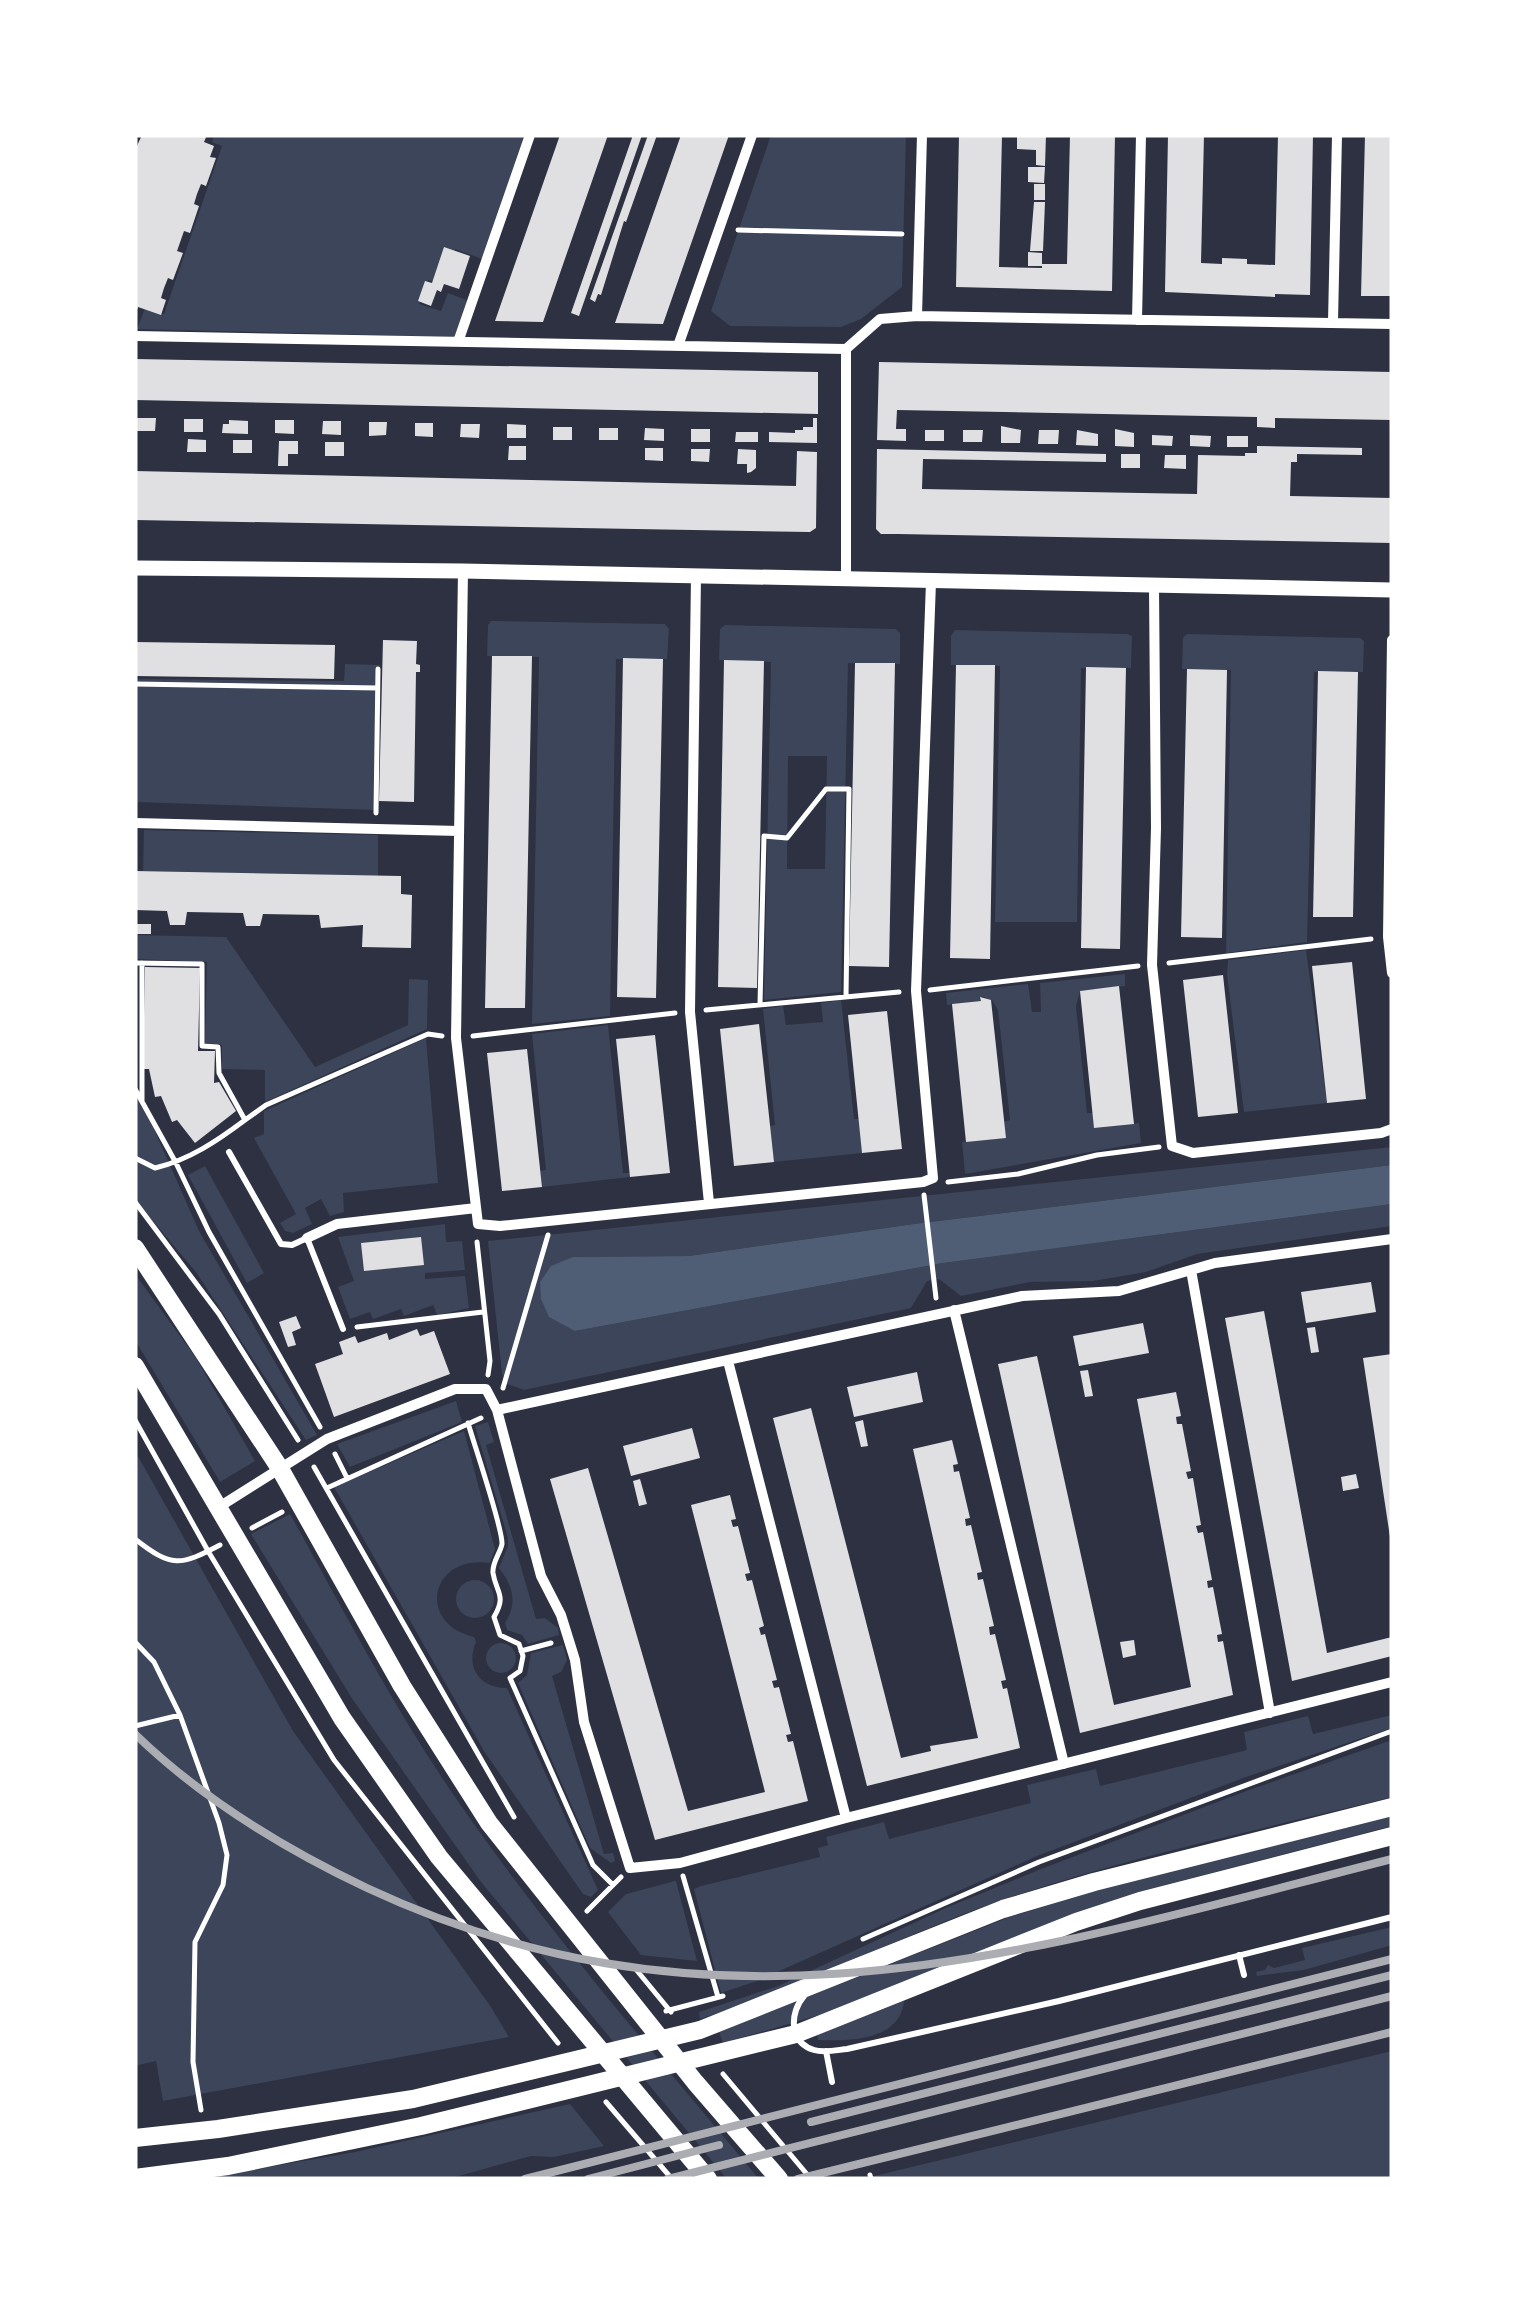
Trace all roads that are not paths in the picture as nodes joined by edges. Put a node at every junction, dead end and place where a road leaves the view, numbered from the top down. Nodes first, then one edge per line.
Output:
1 (530, 135) edge
2 (752, 135) edge
3 (922, 135) edge
4 (1141, 135) edge
5 (1336, 135) edge
6 (917, 316) junction
7 (1137, 320) junction
8 (1333, 322) junction
9 (1392, 324) edge
10 (135, 336) edge
11 (458, 342) junction
12 (678, 346) junction
13 (846, 349) junction
14 (135, 568) edge
15 (462, 571) junction
16 (696, 576) junction
17 (846, 581) junction
18 (931, 582) junction
19 (1154, 587) junction
20 (1392, 590) edge
21 (1392, 640) edge
22 (135, 823) edge
23 (459, 830) junction
24 (1392, 973) edge
25 (1392, 1129) edge
26 (228, 1152) dead end
27 (709, 1203) junction
28 (476, 1208) junction
29 (307, 1238) junction
30 (1392, 1240) edge
31 (135, 1248) edge
32 (1191, 1270) junction
33 (954, 1310) junction
34 (343, 1329) road end
35 (728, 1361) junction
36 (135, 1366) edge
37 (497, 1410) junction
38 (279, 1467) junction
39 (219, 1507) junction
40 (1392, 1682) edge
41 (1270, 1712) junction
42 (1064, 1764) junction
43 (1392, 1806) edge
44 (846, 1818) junction
45 (1392, 1836) edge
46 (1392, 1917) edge
47 (1239, 1955) junction
48 (1244, 1975) dead end
49 (816, 1985) junction
50 (796, 2034) junction
51 (826, 2051) junction
52 (832, 2082) dead end
53 (135, 2138) edge
54 (135, 2178) edge
55 (708, 2179) edge
56 (778, 2179) edge

1 - 11 street
2 - 12 street
3 - 6 street
4 - 7 street
5 - 8 street
6 - 7 street
6 - 13 street
7 - 8 street
8 - 9 street
10 - 11 street
11 - 12 street
12 - 13 street
13 - 17 street
14 - 15 street
15 - 16 street
15 - 23 street
16 - 17 street
16 - 27 street
17 - 18 street
18 - 19 street
18 - 27 street
19 - 20 street
19 - 25 street
21 - 24 street
22 - 23 street
23 - 28 street
26 - 29 lane
27 - 28 street
28 - 29 street
29 - 34 lane
30 - 32 street
31 - 38 main road
32 - 33 street
32 - 41 street
33 - 35 street
33 - 42 street
35 - 37 street
35 - 44 street
36 - 39 main road
37 - 38 street
37 - 44 street
38 - 39 street
38 - 56 main road
39 - 55 main road
40 - 41 street
41 - 42 street
42 - 44 street
43 - 49 main road
45 - 50 main road
46 - 47 lane
47 - 48 lane
47 - 51 lane
49 - 50 lane
49 - 53 main road
50 - 51 lane
50 - 54 main road
51 - 52 lane

